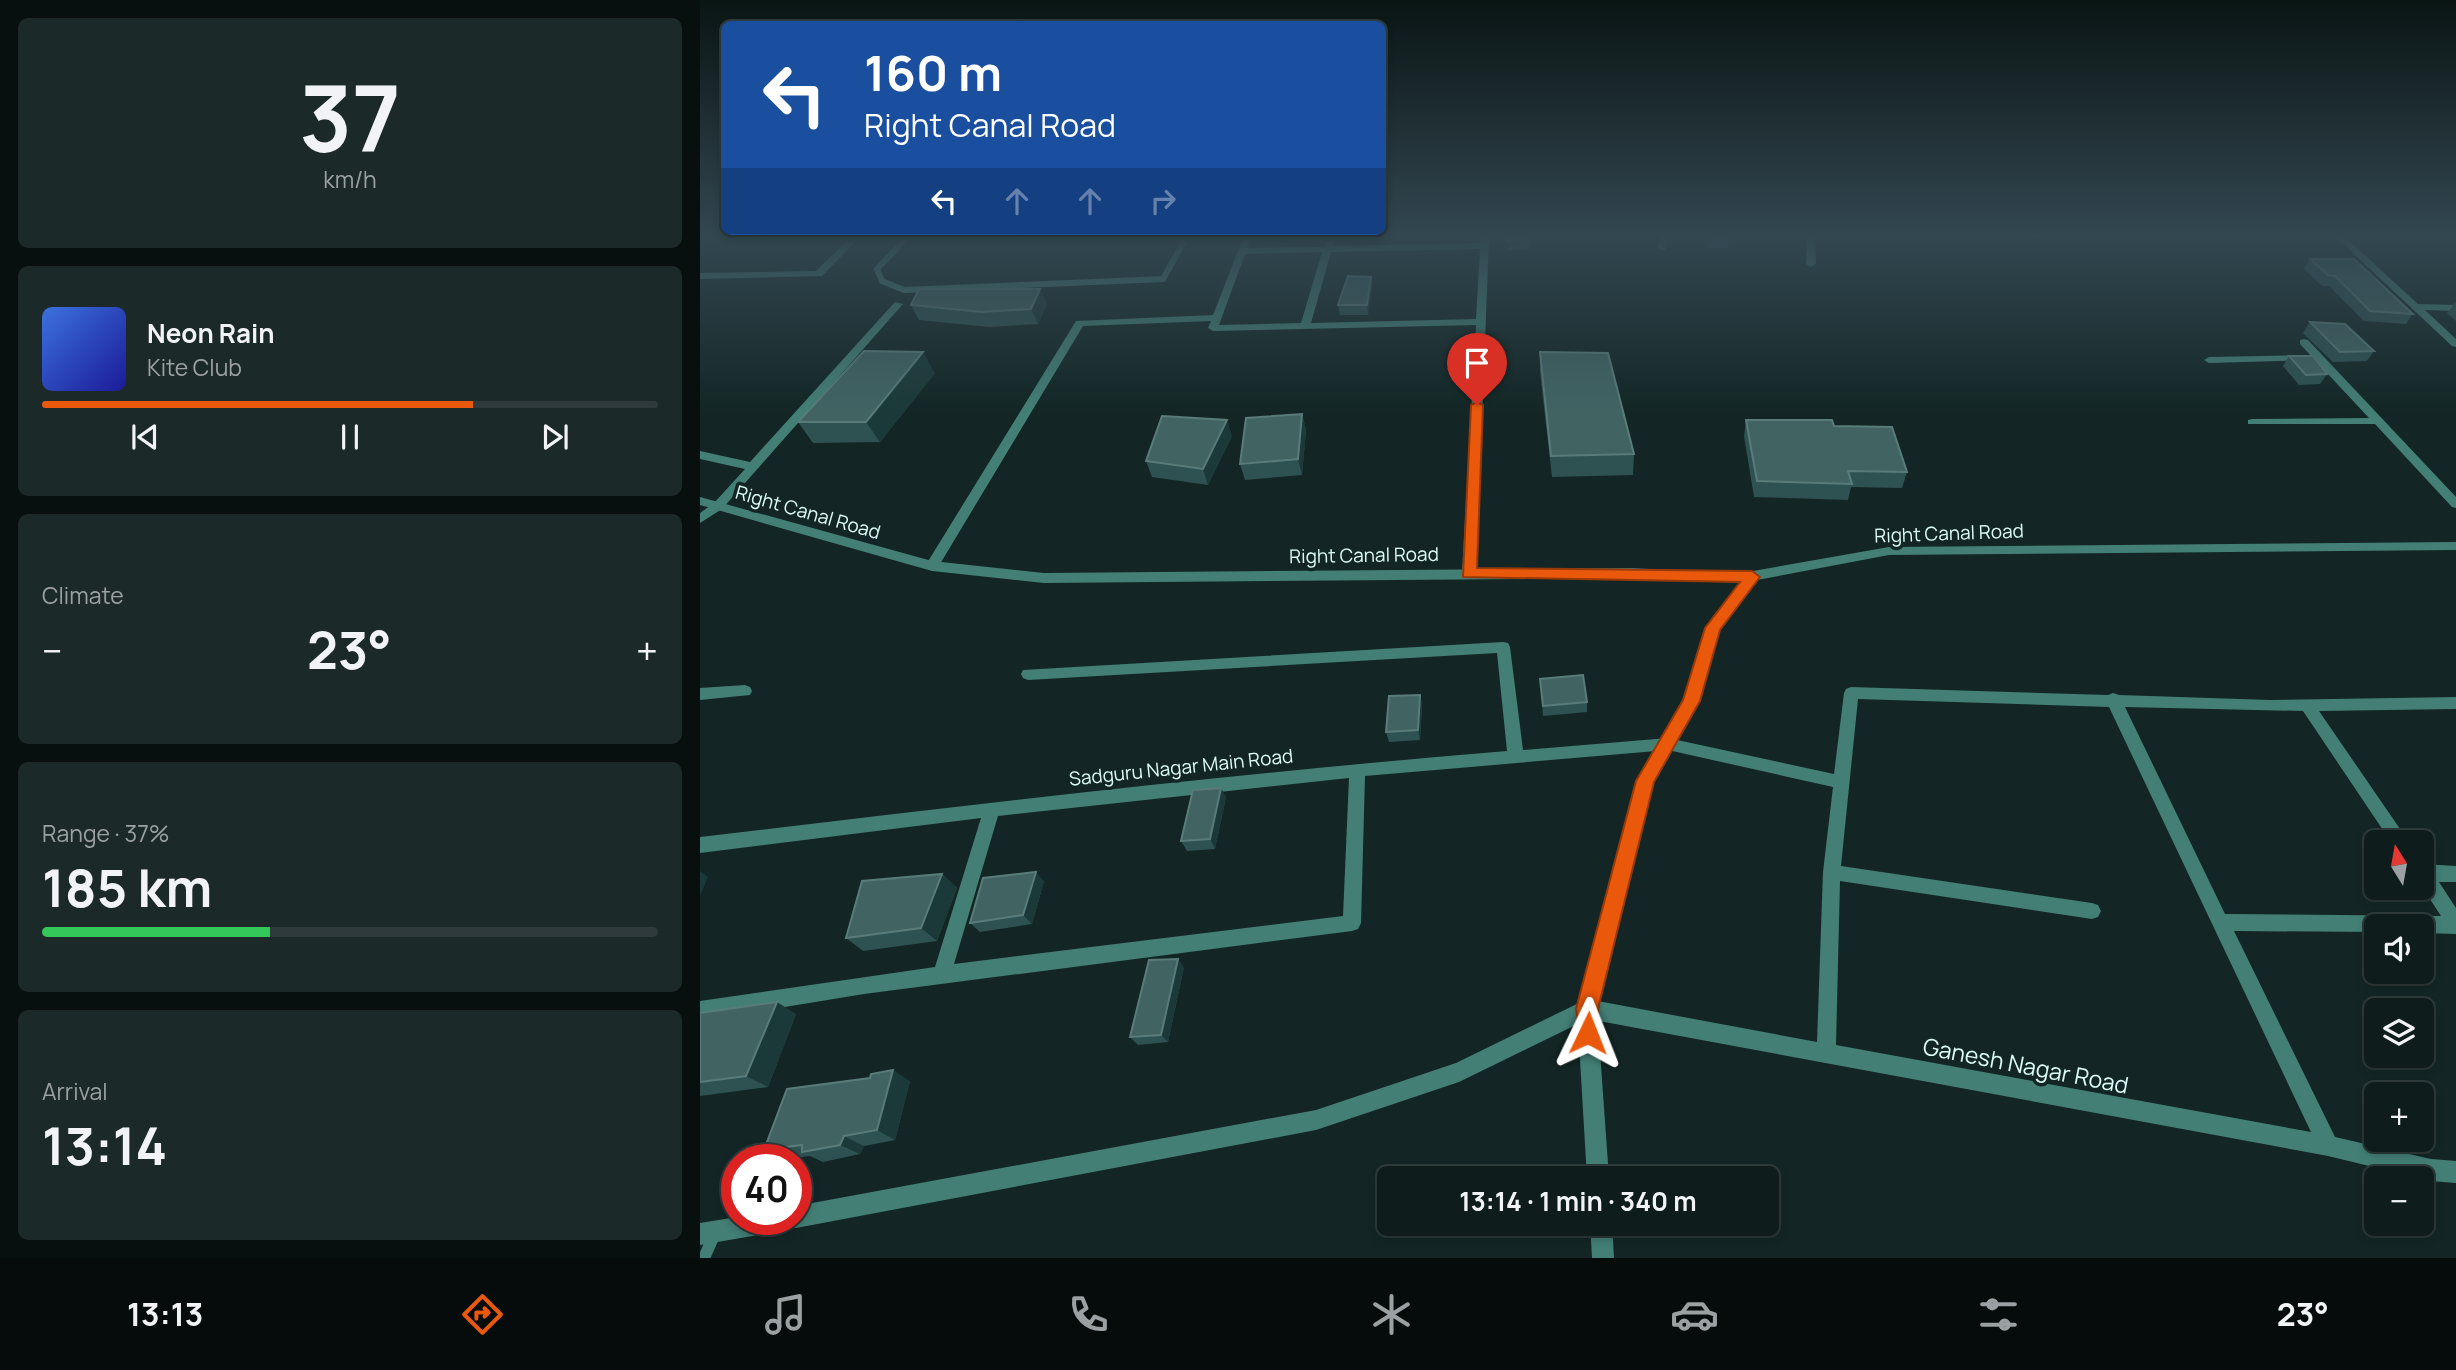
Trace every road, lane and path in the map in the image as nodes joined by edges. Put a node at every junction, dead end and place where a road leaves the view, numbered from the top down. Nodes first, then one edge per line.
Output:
1 (1223, 297) edge
2 (1314, 297) edge
3 (1482, 297) edge
4 (2405, 297) edge
5 (898, 304) dead end
6 (2416, 307) junction
7 (2456, 308) edge
8 (1214, 318) junction
9 (1481, 322) junction
10 (1305, 326) junction
11 (2304, 342) dead end
12 (2456, 344) edge
13 (2319, 358) junction
14 (2209, 360) dead end
15 (2378, 421) junction
16 (2252, 422) dead end
17 (700, 454) edge
18 (754, 467) junction
19 (700, 501) edge
20 (2456, 504) edge
21 (718, 506) junction
22 (700, 519) edge
23 (2456, 545) edge
24 (932, 566) junction
25 (1469, 573) junction
26 (1752, 577) junction
27 (1028, 674) dead end
28 (745, 691) dead end
29 (700, 694) edge
30 (2113, 699) junction
31 (2456, 703) edge
32 (2307, 706) junction
33 (1668, 744) junction
34 (1516, 757) junction
35 (1357, 770) junction
36 (1842, 782) junction
37 (992, 809) junction
38 (2393, 830) edge
39 (700, 845) edge
40 (1832, 873) junction
41 (2434, 873) edge
42 (2456, 874) edge
43 (2434, 890) edge
44 (2092, 911) dead end
45 (2220, 922) junction
46 (2456, 924) edge
47 (942, 975) junction
48 (1587, 1009) junction
49 (700, 1011) edge
50 (1826, 1053) junction
51 (2328, 1146) junction
52 (1597, 1166) edge
53 (2456, 1172) edge
54 (812, 1214) edge
55 (708, 1233) edge
56 (1602, 1236) edge
57 (705, 1258) edge
58 (1603, 1258) edge

1 - 8 street
2 - 10 street
3 - 9 street
4 - 6 street
5 - 18 street
6 - 7 street
6 - 12 street
8 - 10 street
8 - 24 street
9 - 10 street
9 - 25 street
11 - 13 street
13 - 14 street
13 - 15 street
15 - 16 street
15 - 20 street
17 - 18 street
18 - 21 street
19 - 21 street, Right Canal Road
21 - 22 street
21 - 24 street, Right Canal Road
23 - 26 street, Right Canal Road
24 - 25 street, Right Canal Road
25 - 26 street, Right Canal Road
26 - 33 street
27 - 34 street
28 - 29 street
30 - 32 street
30 - 36 street
30 - 45 street
31 - 32 street
32 - 38 street
33 - 34 street, Sadguru Nagar Main Road
33 - 36 street, Sadguru Nagar Main Road
33 - 48 street
34 - 35 street, Sadguru Nagar Main Road
35 - 37 street, Sadguru Nagar Main Road
35 - 47 street
36 - 40 street
37 - 39 street, Sadguru Nagar Main Road
37 - 47 street
40 - 44 street
40 - 50 street
41 - 42 street
43 - 46 street
45 - 46 street
45 - 51 street
47 - 49 street
48 - 50 street, Ganesh Nagar Road
48 - 52 street
48 - 54 street
50 - 51 street, Ganesh Nagar Road
51 - 53 street, Ganesh Nagar Road
55 - 57 lane
56 - 58 street

